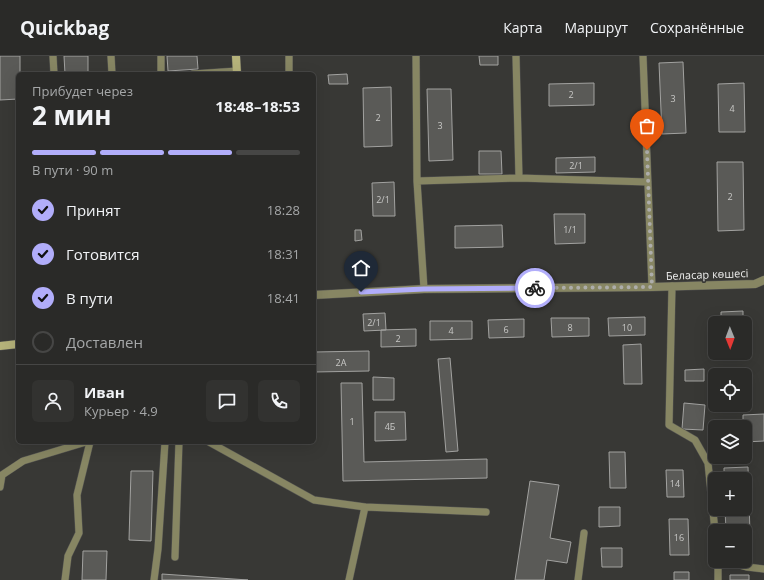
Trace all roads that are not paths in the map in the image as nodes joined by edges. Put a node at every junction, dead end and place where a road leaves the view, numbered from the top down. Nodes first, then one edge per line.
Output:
1 (53, 56) edge
2 (111, 56) edge
3 (161, 56) edge
4 (236, 56) edge
5 (289, 56) edge
6 (416, 56) edge
7 (516, 56) edge
8 (643, 56) edge
9 (54, 72) edge
10 (112, 72) edge
11 (161, 72) edge
12 (237, 72) edge
13 (289, 72) edge
14 (519, 178) junction
15 (417, 181) junction
16 (648, 182) junction
17 (764, 280) edge
18 (672, 286) junction
19 (652, 287) junction
20 (424, 289) junction
21 (316, 295) edge
22 (16, 344) edge
23 (0, 346) edge
24 (79, 444) edge
25 (90, 444) edge
26 (165, 444) edge
27 (180, 444) edge
28 (213, 444) edge
29 (1, 475) edge
30 (0, 487) edge
31 (365, 507) junction
32 (486, 512) dead end
33 (714, 524) edge
34 (584, 533) dead end
35 (175, 557) dead end
36 (718, 568) edge
37 (752, 568) edge
38 (764, 569) edge
39 (65, 580) edge
40 (154, 580) edge
41 (349, 580) edge
42 (578, 580) edge
43 (718, 580) edge

1 - 9 lane
2 - 10 lane
3 - 11 lane
4 - 12 street
5 - 13 lane
6 - 15 lane
7 - 14 lane
8 - 16 lane
14 - 15 lane
14 - 16 lane
15 - 20 lane
16 - 19 lane
17 - 18 street, Беласар көшесі
18 - 19 street, Беласар көшесі
18 - 33 lane
19 - 20 street, Беласар көшесі
20 - 21 street, Беласар көшесі
22 - 23 street
24 - 29 lane
25 - 39 lane
26 - 40 lane
27 - 35 lane
28 - 31 lane
29 - 30 lane
31 - 32 lane
31 - 41 lane
34 - 42 lane
36 - 43 lane
37 - 38 lane

